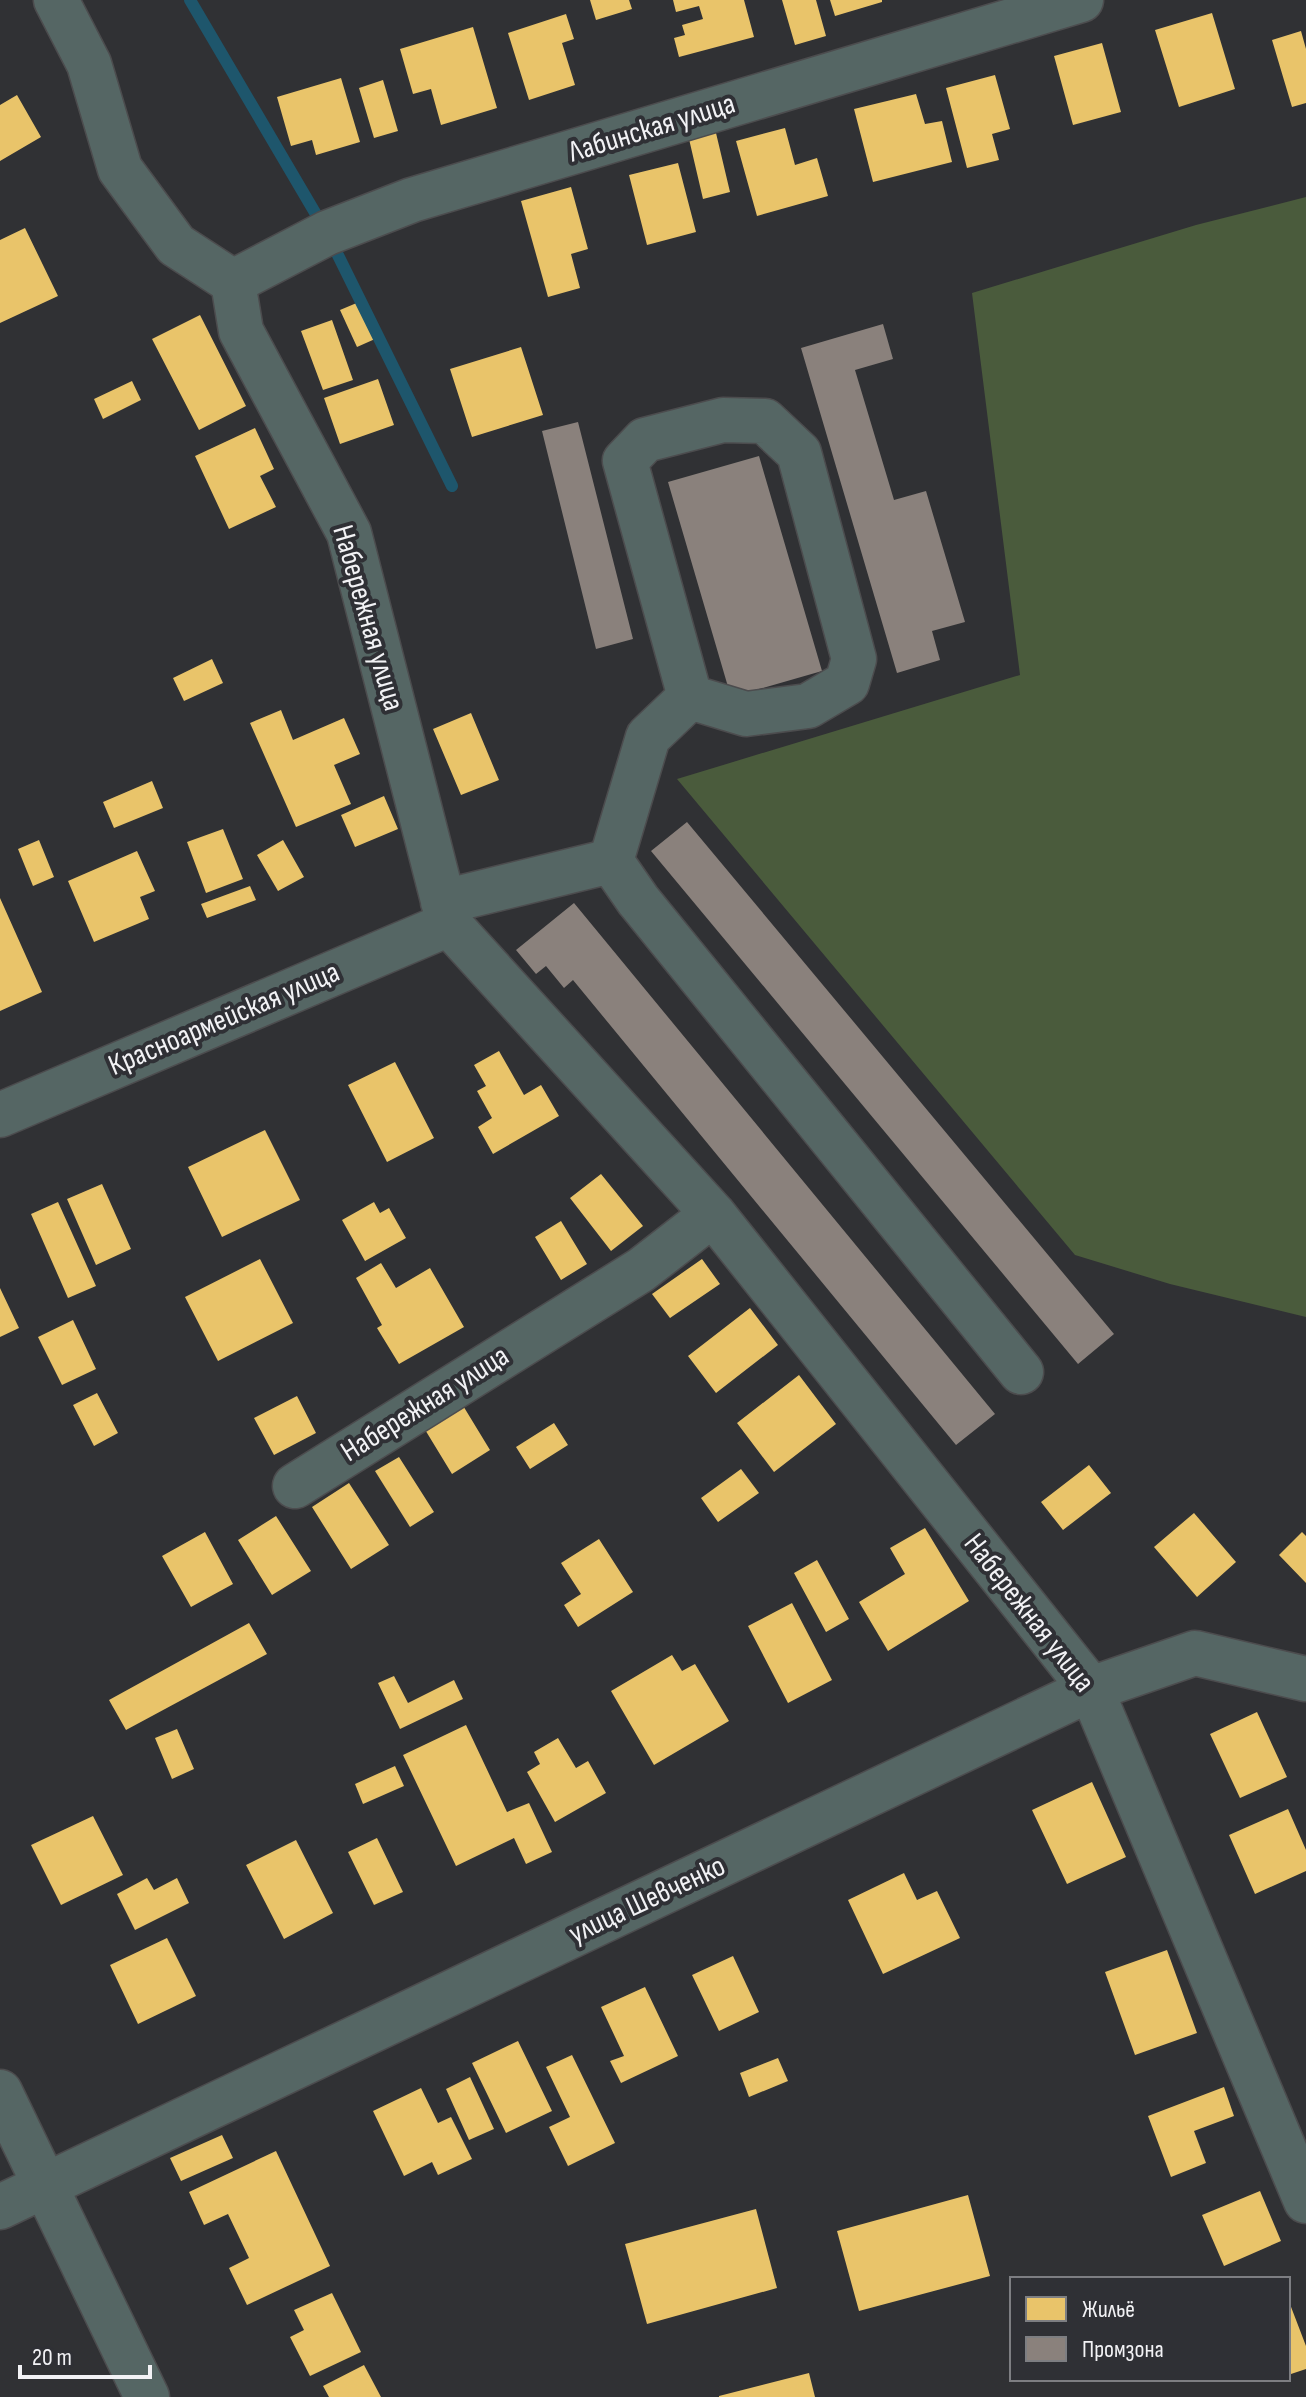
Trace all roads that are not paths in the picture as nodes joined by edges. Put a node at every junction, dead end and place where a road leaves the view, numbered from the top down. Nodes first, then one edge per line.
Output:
1 (56, 0) edge
2 (1081, 0) edge
3 (233, 282) junction
4 (690, 697) junction
5 (611, 861) junction
6 (446, 913) junction
7 (0, 1115) edge
8 (713, 1214) junction
9 (1021, 1372) dead end
10 (295, 1486) dead end
11 (1306, 1679) edge
12 (1091, 1689) junction
13 (0, 2092) edge
14 (45, 2187) junction
15 (1306, 2201) edge
16 (0, 2207) edge
17 (147, 2397) edge

1 - 3 street
2 - 3 street, Лабинская улица
3 - 6 street, Набережная улица
4 - 4 street
4 - 5 street
5 - 6 street, Красноармейская улица
5 - 9 street
6 - 7 street, Красноармейская улица
6 - 8 street, Набережная улица
8 - 10 street, Набережная улица
8 - 12 street, Набережная улица
11 - 12 street, улица Шевченко
12 - 14 street, улица Шевченко
12 - 15 street, Набережная улица
13 - 14 street
14 - 16 street, улица Шевченко
14 - 17 street

